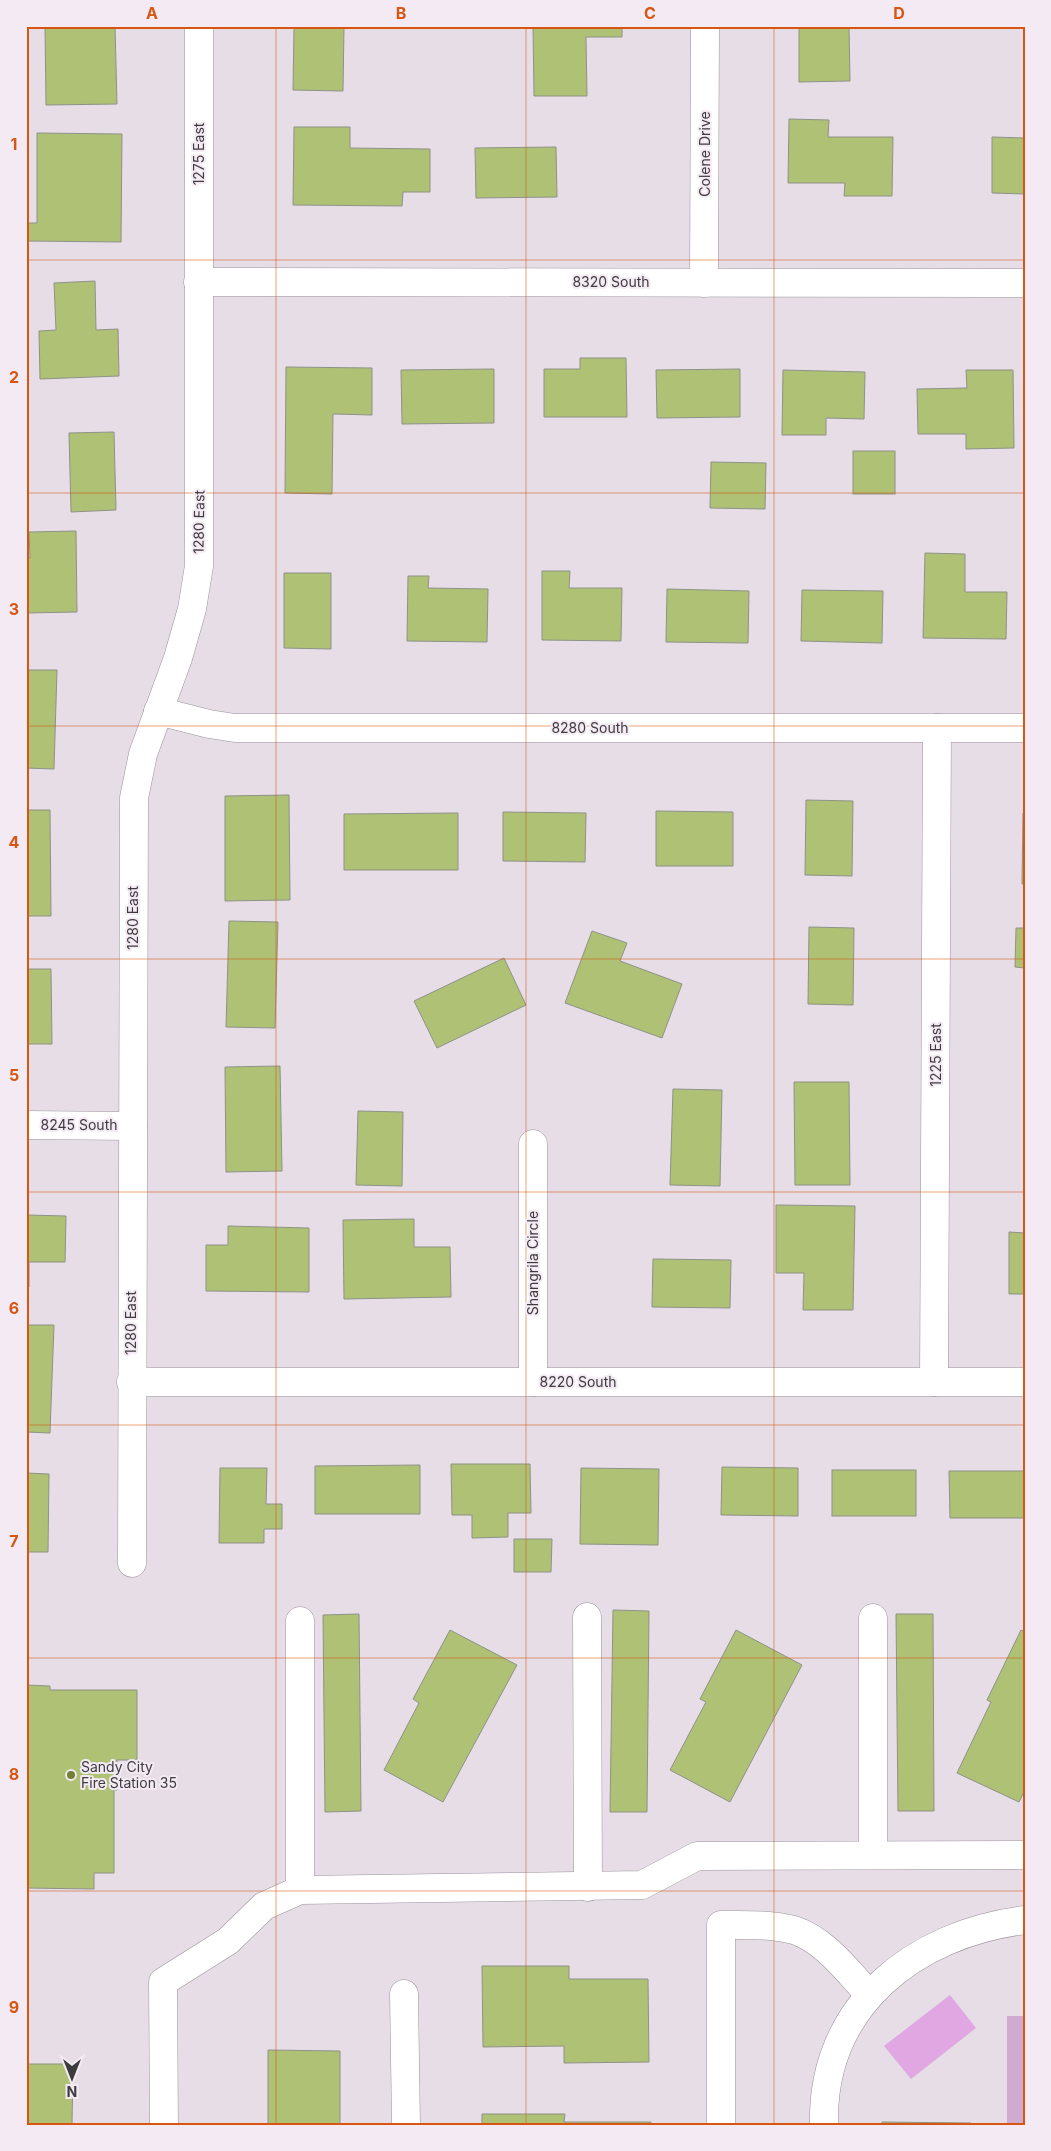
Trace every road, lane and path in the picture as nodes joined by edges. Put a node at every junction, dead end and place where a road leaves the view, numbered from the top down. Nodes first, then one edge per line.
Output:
1 (199, 26) edge
2 (705, 26) edge
3 (198, 282) junction
4 (704, 282) junction
5 (1025, 282) edge
6 (158, 711) junction
7 (937, 728) junction
8 (1025, 728) edge
9 (26, 1125) edge
10 (133, 1126) junction
11 (533, 1144) dead end
12 (131, 1382) junction
13 (533, 1382) junction
14 (934, 1382) junction
15 (1025, 1382) edge
16 (132, 1563) dead end
17 (587, 1617) dead end
18 (873, 1618) dead end
19 (300, 1621) dead end
20 (874, 1855) junction
21 (1025, 1855) edge
22 (588, 1887) junction
23 (300, 1890) junction
24 (1025, 1920) edge
25 (404, 1994) dead end
26 (869, 1994) junction
27 (164, 2125) edge
28 (406, 2125) edge
29 (720, 2125) edge
30 (824, 2125) edge

1 - 3 street, 1275 East
2 - 4 street, Colene Drive
3 - 4 street, 8320 South
3 - 6 street, 1280 East
4 - 5 street, 8320 South
6 - 7 street, 8280 South
6 - 10 street, 1280 East
7 - 8 street, 8280 South
7 - 14 street, 1225 East
9 - 10 street, 8245 South
10 - 12 street, 1280 East
11 - 13 street, Shangrila Circle
12 - 13 street, 8220 South
12 - 16 street, 1280 East
13 - 14 street, 8220 South
14 - 15 street, 8220 South
17 - 22 street
18 - 20 street
19 - 23 street
20 - 21 street
20 - 22 street
22 - 23 street
23 - 27 street
24 - 26 street
25 - 28 street
26 - 29 street
26 - 30 street

